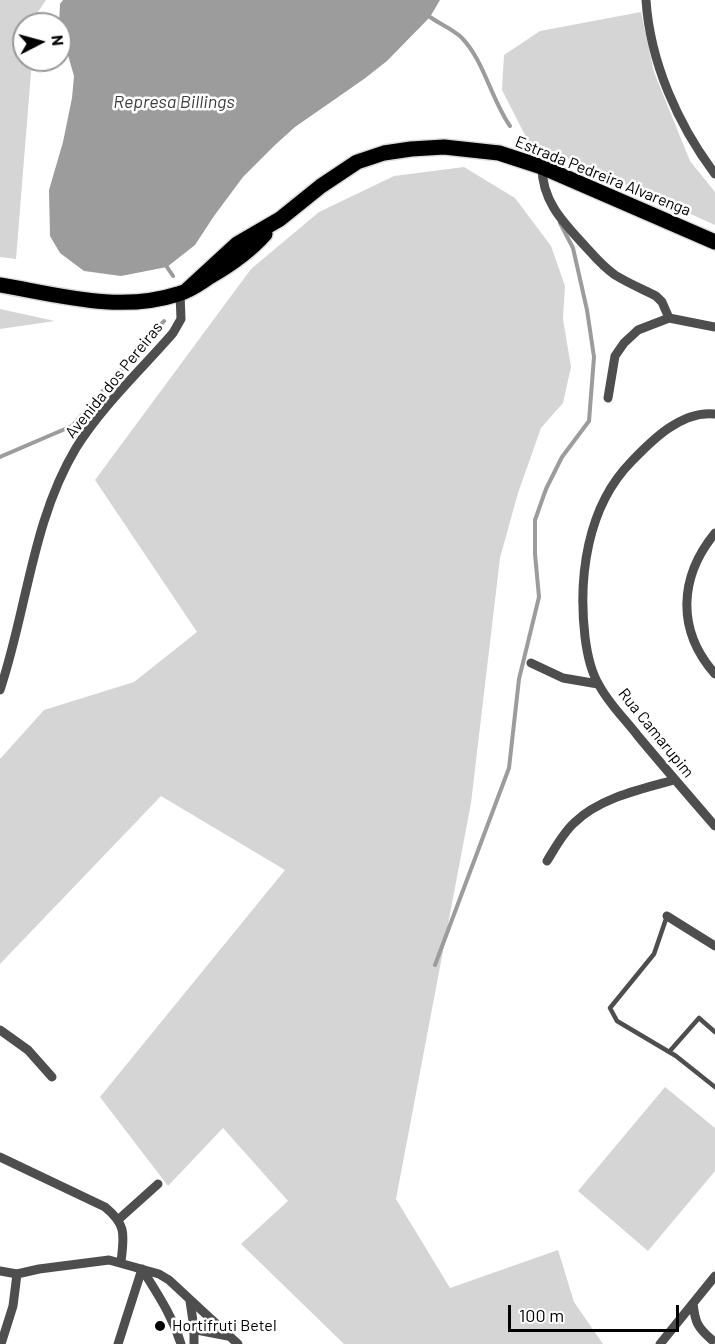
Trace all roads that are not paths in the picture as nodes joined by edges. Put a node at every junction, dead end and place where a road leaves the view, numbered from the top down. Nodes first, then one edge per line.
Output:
1 (646, 0) edge
2 (542, 167) junction
3 (715, 174) edge
4 (715, 242) edge
5 (0, 285) edge
6 (184, 292) junction
7 (669, 318) junction
8 (715, 327) edge
9 (608, 398) dead end
10 (715, 414) edge
11 (715, 533) edge
12 (531, 663) dead end
13 (715, 674) edge
14 (598, 684) junction
15 (0, 690) edge
16 (674, 780) junction
17 (715, 826) edge
18 (547, 861) dead end
19 (667, 916) joint
20 (715, 946) edge
21 (0, 1030) edge
22 (715, 1032) edge
23 (669, 1052) junction
24 (52, 1077) dead end
25 (715, 1087) edge
26 (0, 1157) edge
27 (158, 1184) dead end
28 (119, 1219) junction
29 (122, 1262) junction
30 (142, 1269) junction
31 (0, 1271) edge
32 (17, 1274) junction
33 (715, 1276) edge
34 (190, 1300) junction
35 (693, 1303) junction
36 (176, 1326) junction
37 (194, 1328) junction
38 (230, 1337) junction
39 (713, 1339) edge
40 (1, 1344) edge
41 (118, 1344) edge
42 (181, 1344) edge
43 (194, 1344) edge
44 (238, 1344) edge
45 (660, 1344) edge
46 (700, 1344) edge

1 - 3 street
2 - 4 main road, Estrada Pedreira Alvarenga
2 - 6 main road, Estrada Pedreira Alvarenga
2 - 7 street
5 - 6 main road, Estrada Pedreira Alvarenga
6 - 15 street, Avenida dos Pereiras
7 - 8 street
7 - 9 street
10 - 14 street
11 - 13 street
12 - 14 street, Rua Camarupim
14 - 16 street, Rua Camarupim
16 - 17 street, Rua Camarupim
16 - 18 street
19 - 20 street
19 - 23 lane
21 - 24 street
22 - 23 lane
23 - 25 lane
26 - 28 street
27 - 28 street
28 - 29 street
29 - 30 street
29 - 32 street
30 - 34 street
30 - 36 street
30 - 41 street
31 - 32 street
32 - 40 street
33 - 35 street
34 - 37 street
34 - 38 street
35 - 39 street
35 - 45 street
36 - 37 street
36 - 42 street
37 - 38 street
37 - 43 street
38 - 44 street
39 - 46 street

